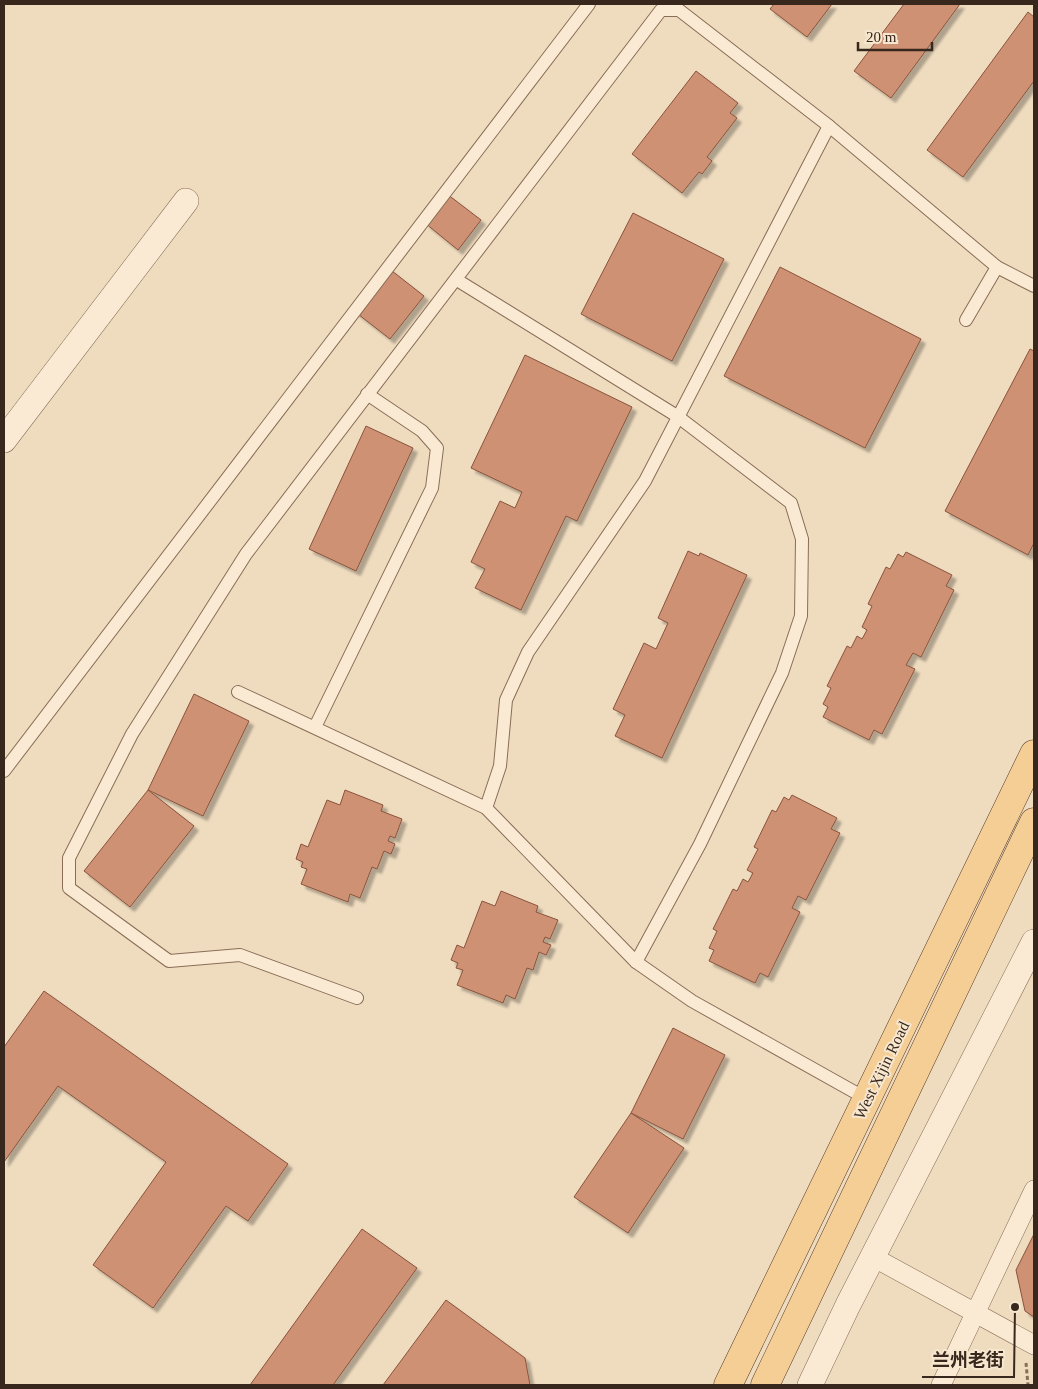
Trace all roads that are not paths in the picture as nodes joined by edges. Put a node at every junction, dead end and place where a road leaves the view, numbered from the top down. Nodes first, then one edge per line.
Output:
1 (589, 4) edge
2 (829, 126) junction
3 (186, 201) dead end
4 (997, 267) junction
5 (457, 280) junction
6 (1034, 286) edge
7 (966, 320) dead end
8 (367, 394) junction
9 (677, 416) junction
10 (4, 440) edge
11 (238, 692) dead end
12 (315, 727) junction
13 (1034, 754) edge
14 (4, 771) edge
15 (486, 808) junction
16 (1034, 822) edge
17 (1034, 942) edge
18 (636, 962) junction
19 (356, 998) dead end
20 (867, 1099) junction
21 (1034, 1190) edge
22 (873, 1257) junction
23 (976, 1313) junction
24 (1034, 1345) edge
25 (728, 1385) edge
26 (765, 1385) edge
27 (810, 1385) edge
28 (941, 1385) edge

1 - 14 lane
2 - 4 lane
2 - 5 lane
2 - 9 lane
3 - 10 street
4 - 6 lane
4 - 7 lane
5 - 8 lane
5 - 9 lane
8 - 12 lane
8 - 19 lane
9 - 15 lane
9 - 18 lane
11 - 12 lane
12 - 15 lane
13 - 20 main road, West Xijin Road
15 - 18 lane
16 - 26 main road, West Xijin Road
17 - 22 street
18 - 20 lane
20 - 25 main road, West Xijin Road
21 - 23 street
22 - 23 street
22 - 27 street
23 - 24 street
23 - 28 street

